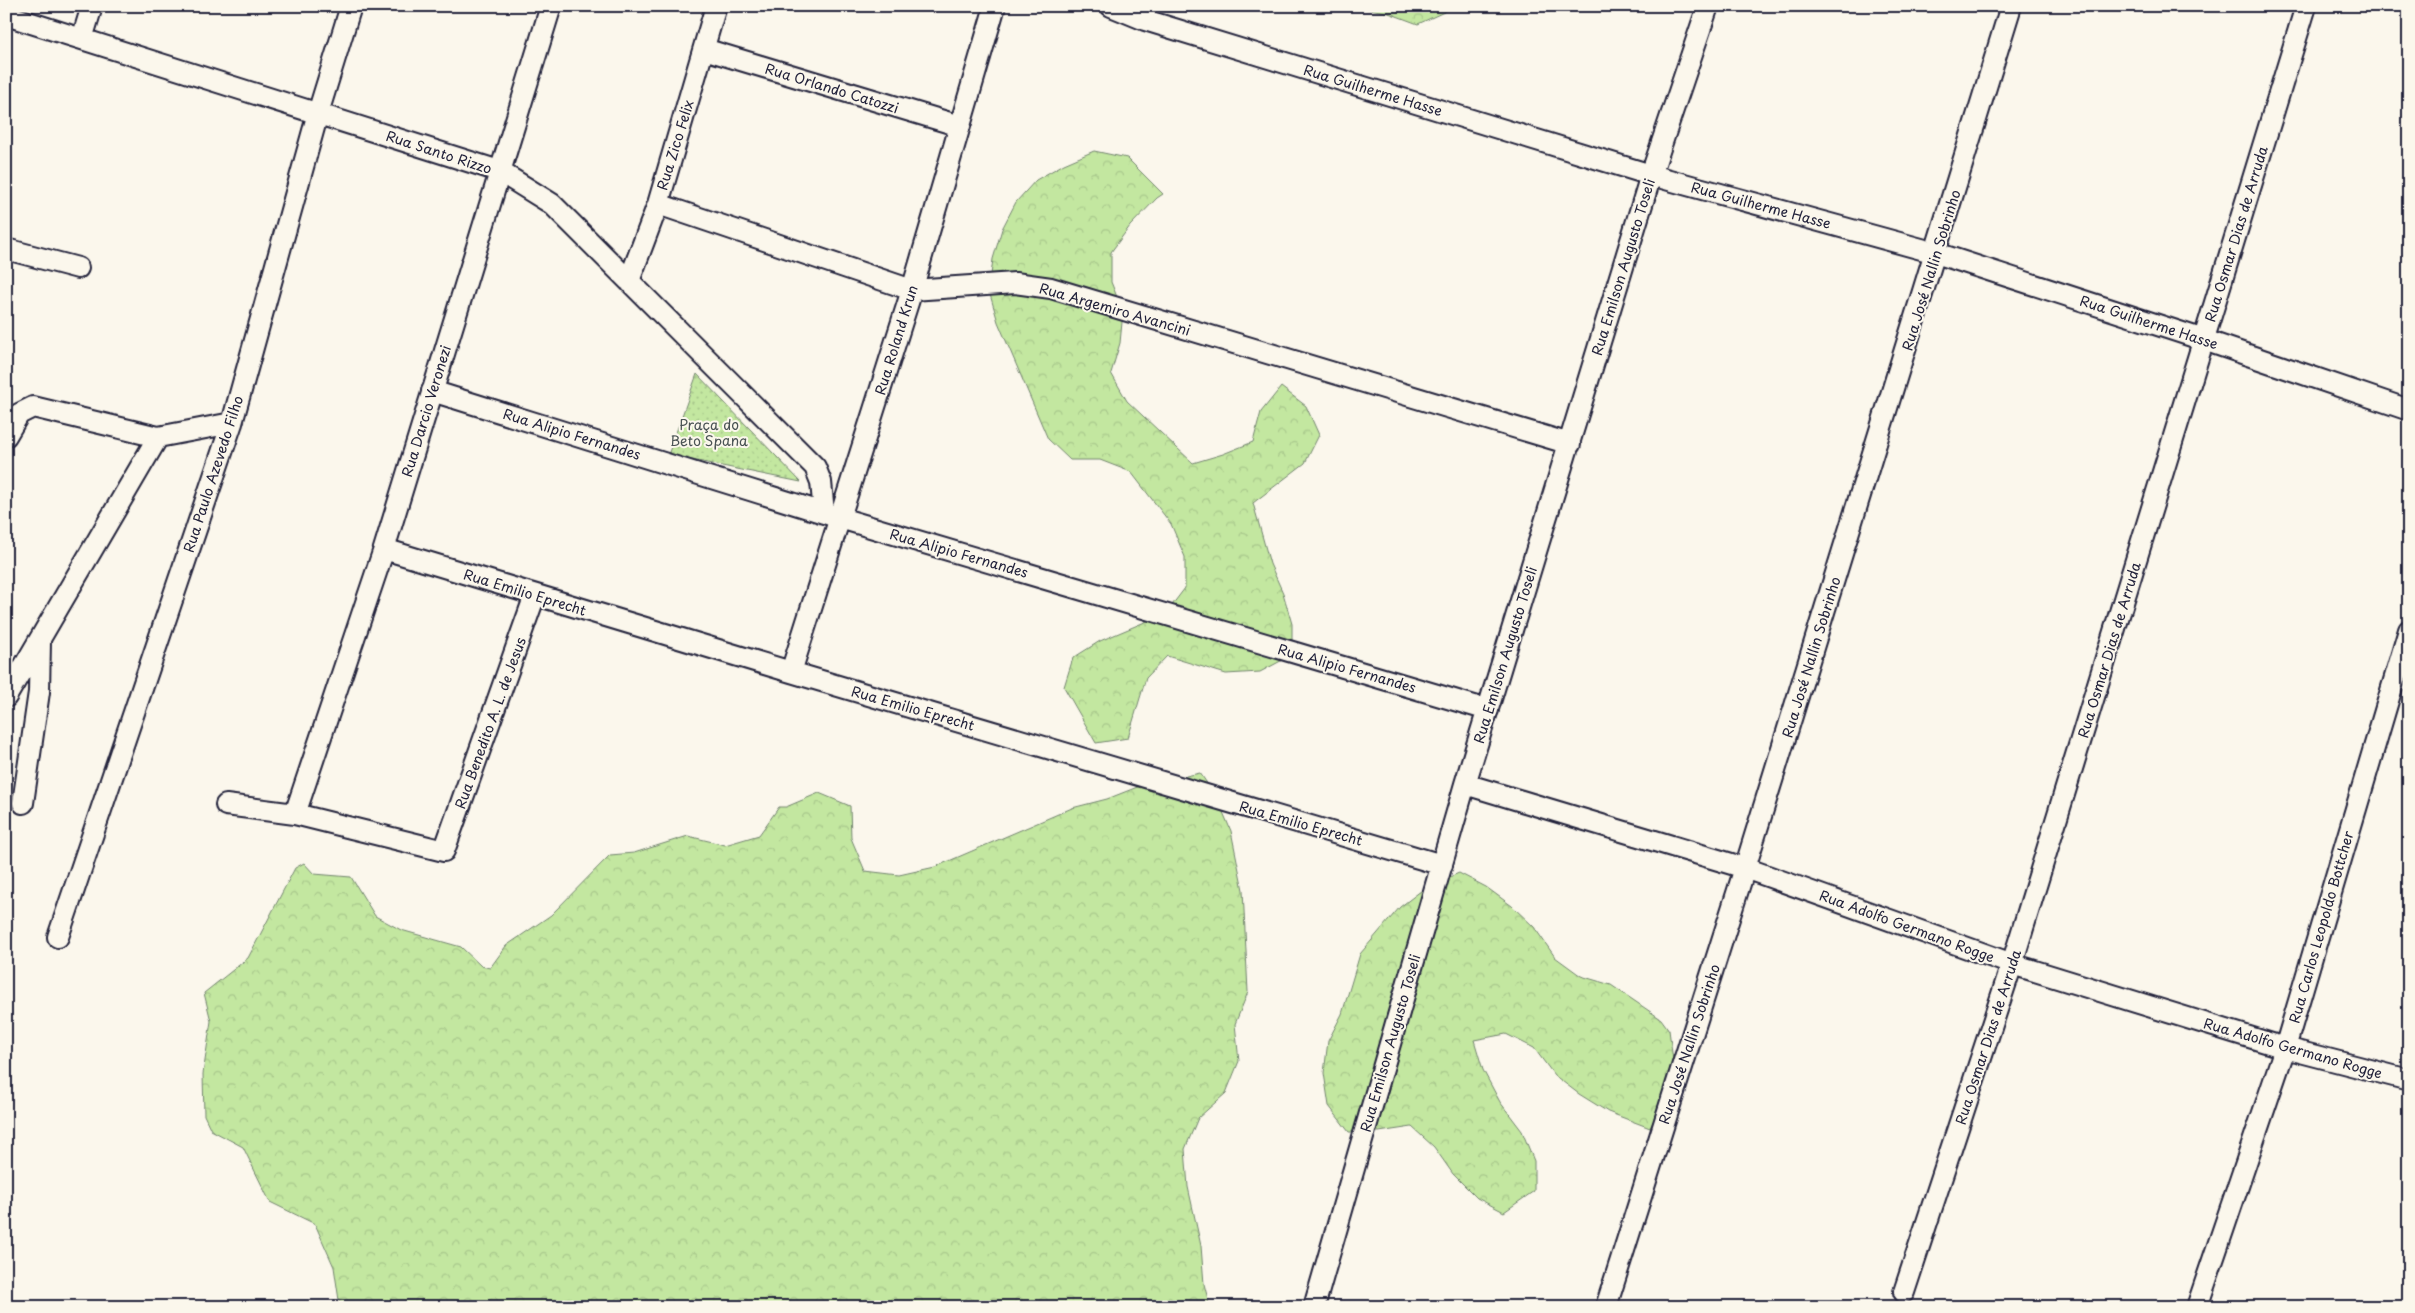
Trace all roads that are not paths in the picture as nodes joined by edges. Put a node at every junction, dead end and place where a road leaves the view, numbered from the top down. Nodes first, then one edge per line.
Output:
1 (92, 6) edge
2 (351, 6) edge
3 (551, 6) edge
4 (716, 6) edge
5 (996, 6) edge
6 (1111, 6) edge
7 (1708, 6) edge
8 (2011, 6) edge
9 (2306, 6) edge
10 (6, 15) edge
11 (82, 39) junction
12 (704, 49) junction
13 (318, 113) junction
14 (960, 126) junction
15 (499, 171) junction
16 (1651, 175) junction
17 (658, 204) junction
18 (6, 249) edge
19 (1936, 254) junction
20 (78, 268) dead end
21 (629, 282) junction
22 (912, 290) junction
23 (2204, 340) junction
24 (432, 391) junction
25 (2409, 410) edge
26 (232, 423) junction
27 (6, 436) edge
28 (158, 437) junction
29 (1570, 444) junction
30 (832, 516) junction
31 (384, 549) junction
32 (535, 595) junction
33 (2409, 630) edge
34 (40, 641) junction
35 (791, 672) junction
36 (6, 698) edge
37 (1488, 710) junction
38 (1465, 784) junction
39 (23, 803) dead end
40 (226, 805) dead end
41 (295, 814) junction
42 (1442, 865) junction
43 (1745, 868) junction
44 (58, 937) dead end
45 (2012, 964) junction
46 (2285, 1048) junction
47 (2409, 1080) edge
48 (1904, 1292) dead end
49 (1314, 1307) edge
50 (1606, 1307) edge
51 (2197, 1307) edge

1 - 11 street
2 - 13 street, Rua Paulo Azevedo Filho
3 - 15 street, Rua Darcio Veronezi
4 - 12 street, Rua Zico Felix
5 - 14 street, Rua Roland Krun
6 - 16 street, Rua Guilherme Hasse
7 - 16 street, Rua Emilson Augusto Toseli
8 - 19 street, Rua José Nallin Sobrinho
9 - 23 street, Rua Osmar Dias de Arruda
10 - 11 street, Rua Santo Rizzo
11 - 13 street, Rua Santo Rizzo
12 - 14 street, Rua Orlando Catozzi
12 - 17 street, Rua Zico Felix
13 - 15 street, Rua Santo Rizzo
13 - 26 street, Rua Paulo Azevedo Filho
14 - 22 street, Rua Roland Krun
15 - 21 street, Rua Santo Rizzo
15 - 24 street, Rua Darcio Veronezi
16 - 19 street, Rua Guilherme Hasse
16 - 29 street, Rua Emilson Augusto Toseli
17 - 21 street, Rua Zico Felix
17 - 22 street, Rua Argemiro Avancini
18 - 20 street
19 - 23 street, Rua Guilherme Hasse
19 - 43 street, Rua José Nallin Sobrinho
21 - 30 street, Rua Santo Rizzo
22 - 29 street, Rua Argemiro Avancini
22 - 30 street, Rua Roland Krun
23 - 25 street, Rua Guilherme Hasse
23 - 45 street, Rua Osmar Dias de Arruda
24 - 30 street, Rua Alipio Fernandes
24 - 31 street, Rua Darcio Veronezi
26 - 28 street
26 - 44 street, Rua Paulo Azevedo Filho
27 - 28 street
28 - 34 street
29 - 37 street, Rua Emilson Augusto Toseli
30 - 35 street, Rua Roland Krun
30 - 37 street, Rua Alipio Fernandes
31 - 32 street, Rua Emilio Eprecht
31 - 41 street, Rua Darcio Veronezi
32 - 35 street, Rua Emilio Eprecht
32 - 41 street, Rua Benedito A. L. de Jesus
33 - 46 street, Rua Carlos Leopoldo Bottcher
34 - 36 street
34 - 39 street
35 - 42 street, Rua Emilio Eprecht
37 - 38 street, Rua Emilson Augusto Toseli
38 - 42 street, Rua Emilson Augusto Toseli
38 - 43 street, Rua Adolfo Germano Rogge
40 - 41 street
42 - 49 street, Rua Emilson Augusto Toseli
43 - 45 street, Rua Adolfo Germano Rogge
43 - 50 street, Rua José Nallin Sobrinho
45 - 46 street, Rua Adolfo Germano Rogge
45 - 48 street, Rua Osmar Dias de Arruda
46 - 47 street, Rua Adolfo Germano Rogge
46 - 51 street, Rua Carlos Leopoldo Bottcher

